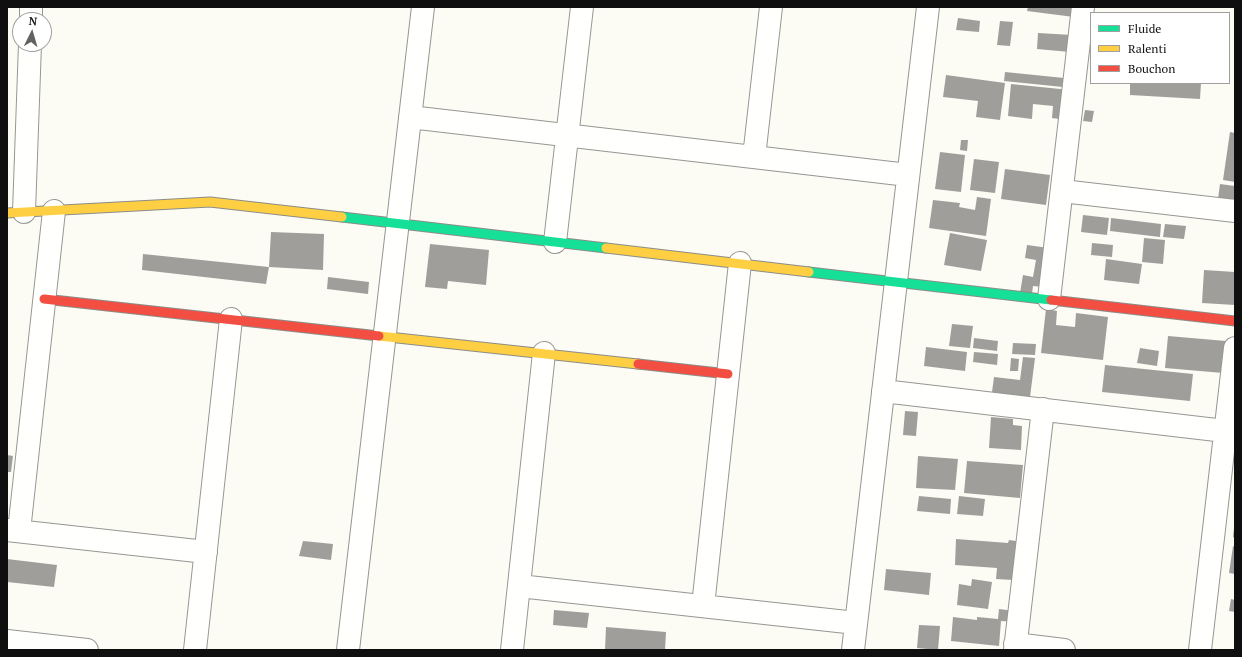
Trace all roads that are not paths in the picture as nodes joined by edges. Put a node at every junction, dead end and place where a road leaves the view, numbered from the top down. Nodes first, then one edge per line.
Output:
1 (423, 7) edge
2 (582, 7) edge
3 (771, 7) edge
4 (928, 7) edge
5 (1083, 7) edge
6 (29, 52) edge
7 (410, 117) junction
8 (567, 135) junction
9 (754, 157) junction
10 (908, 175) junction
11 (1062, 191) junction
12 (54, 211) junction
13 (1235, 211) edge
14 (16, 213) edge
15 (398, 224) junction
16 (555, 242) junction
17 (740, 263) junction
18 (896, 281) junction
19 (44, 299) junction
20 (1050, 299) junction
21 (231, 319) junction
22 (1235, 320) edge
23 (385, 336) junction
24 (1235, 348) edge
25 (544, 353) junction
26 (728, 374) junction
27 (883, 391) junction
28 (1043, 410) junction
29 (1225, 431) junction
30 (13, 531) edge
31 (206, 552) junction
32 (519, 586) junction
33 (703, 606) junction
34 (856, 623) junction
35 (7, 641) edge
36 (1015, 647) edge
37 (87, 650) edge
38 (195, 650) edge
39 (348, 650) edge
40 (512, 650) edge
41 (853, 650) edge
42 (1064, 650) edge
43 (1200, 650) edge

1 - 7 street
2 - 8 street
3 - 9 street
4 - 10 street
5 - 11 street
6 - 14 street
7 - 8 street
7 - 15 street
8 - 9 street
8 - 16 street
9 - 10 street
10 - 18 street
11 - 13 street
11 - 20 street
12 - 14 street
12 - 15 street
12 - 19 street
15 - 16 street
15 - 23 street
16 - 17 street
17 - 18 street
17 - 26 street
18 - 20 street
18 - 27 street
19 - 21 street
19 - 30 street
20 - 22 street
21 - 23 street
21 - 31 street
23 - 25 street
23 - 39 street
24 - 29 street
25 - 26 street
25 - 32 street
26 - 33 street
27 - 28 street
27 - 34 street
28 - 29 street
28 - 36 street
29 - 43 street
30 - 31 street
31 - 38 street
32 - 33 street
32 - 40 street
33 - 34 street
34 - 41 street
35 - 37 street
36 - 42 street

